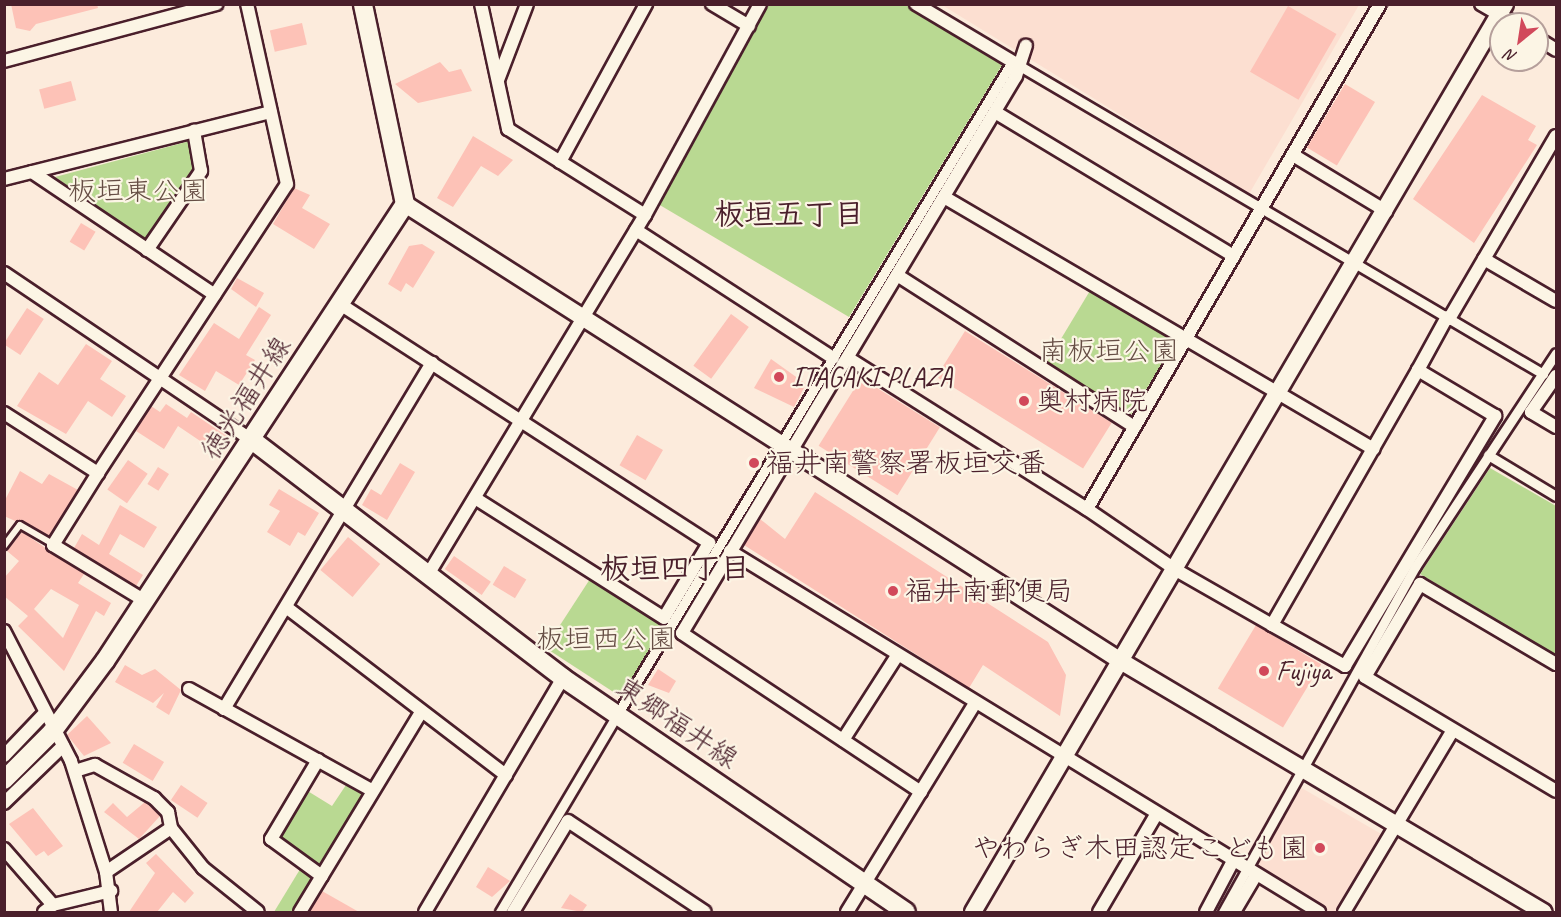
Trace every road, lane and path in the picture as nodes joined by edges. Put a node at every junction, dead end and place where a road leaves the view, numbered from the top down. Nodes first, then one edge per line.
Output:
1 (216, 4) edge
2 (247, 4) edge
3 (363, 4) edge
4 (482, 4) edge
5 (527, 4) edge
6 (645, 4) edge
7 (712, 4) edge
8 (760, 4) edge
9 (916, 4) edge
10 (1380, 4) edge
11 (1481, 4) edge
12 (1502, 10) edge
13 (749, 26) junction
14 (1026, 46) dead end
15 (4, 61) edge
16 (1016, 63) junction
17 (498, 81) junction
18 (271, 112) junction
19 (995, 112) junction
20 (194, 131) junction
21 (1557, 136) edge
22 (1293, 155) junction
23 (560, 162) junction
24 (32, 172) junction
25 (4, 179) edge
26 (944, 198) junction
27 (405, 204) junction
28 (1262, 208) junction
29 (1386, 211) junction
30 (645, 215) junction
31 (636, 230) junction
32 (147, 250) junction
33 (1234, 256) junction
34 (1484, 259) junction
35 (1356, 263) junction
36 (4, 273) edge
37 (897, 275) junction
38 (215, 295) junction
39 (1557, 301) edge
40 (340, 304) junction
41 (583, 318) junction
42 (1448, 318) junction
43 (1185, 341) junction
44 (1557, 353) edge
45 (833, 358) junction
46 (848, 358) junction
47 (432, 363) junction
48 (1418, 370) junction
49 (1543, 374) junction
50 (1557, 376) edge
51 (162, 378) junction
52 (1279, 396) junction
53 (4, 413) edge
54 (522, 422) junction
55 (1135, 427) junction
56 (1557, 427) edge
57 (252, 440) junction
58 (785, 449) junction
59 (1373, 449) junction
60 (1488, 455) junction
61 (98, 473) junction
62 (1557, 496) edge
63 (475, 498) junction
64 (345, 508) junction
65 (1087, 509) junction
66 (53, 545) junction
67 (4, 546) edge
68 (730, 551) junction
69 (1176, 570) junction
70 (429, 573) junction
71 (145, 601) junction
72 (286, 607) junction
73 (1272, 625) junction
74 (4, 631) edge
75 (897, 656) junction
76 (1124, 663) junction
77 (1557, 664) edge
78 (563, 678) junction
79 (189, 689) dead end
80 (974, 705) junction
81 (621, 708) dead end
82 (225, 709) junction
83 (421, 712) junction
84 (44, 714) junction
85 (612, 723) dead end
86 (1453, 730) junction
87 (58, 739) junction
88 (843, 740) junction
89 (4, 756) edge
90 (318, 760) junction
91 (1066, 761) junction
92 (1302, 769) junction
93 (75, 771) junction
94 (506, 775) junction
95 (4, 780) edge
96 (373, 791) junction
97 (1557, 791) edge
98 (921, 792) junction
99 (4, 803) edge
100 (1156, 815) junction
101 (1396, 825) junction
102 (171, 828) junction
103 (4, 849) edge
104 (1233, 861) junction
105 (106, 872) junction
106 (1251, 872) junction
107 (322, 876) junction
108 (864, 884) junction
109 (111, 891) junction
110 (49, 909) edge
111 (254, 911) edge
112 (111, 912) edge
113 (300, 912) edge
114 (425, 912) edge
115 (500, 912) edge
116 (513, 912) edge
117 (705, 912) edge
118 (847, 912) edge
119 (906, 912) edge
120 (973, 912) edge
121 (1099, 912) edge
122 (1206, 912) edge
123 (1223, 912) edge
124 (1234, 912) edge
125 (1319, 912) edge
126 (1344, 912) edge
127 (1544, 912) edge

1 - 15 street
2 - 18 street
3 - 27 main road
4 - 17 street
5 - 17 street
6 - 23 street
7 - 13 street
8 - 13 street
9 - 16 street
10 - 22 street
11 - 12 street
12 - 29 street
13 - 30 street
14 - 16 street
16 - 19 street
16 - 28 street
16 - 45 street
17 - 23 street
18 - 20 street
18 - 38 street
19 - 26 street
19 - 33 street
20 - 24 street
20 - 32 street
21 - 34 street
22 - 28 street
22 - 29 street
23 - 30 street
24 - 25 street
24 - 32 street
26 - 37 street
26 - 43 street
27 - 40 main road, 徳光福井線
27 - 41 street
28 - 33 street
28 - 35 street
29 - 35 street
30 - 31 street
31 - 41 street
31 - 45 street
32 - 38 street
33 - 43 street
34 - 39 street
34 - 42 street
35 - 42 street
35 - 52 street
36 - 51 street
37 - 46 street
37 - 55 street
38 - 51 street
40 - 47 street
40 - 57 main road, 徳光福井線
41 - 54 street
41 - 58 street
42 - 48 street
42 - 49 street
43 - 52 street
43 - 55 street
44 - 49 street
45 - 58 street
46 - 58 street
46 - 65 street
47 - 54 street
47 - 64 street
48 - 59 street
48 - 73 street
49 - 60 street
50 - 56 street
51 - 57 street
51 - 61 street
52 - 59 street
52 - 69 street
53 - 61 street
54 - 63 street
54 - 63 street
55 - 65 street
57 - 64 main road, 東郷福井線
57 - 71 main road, 徳光福井線
58 - 68 street
58 - 76 street
58 - 81 street
59 - 73 street
60 - 62 street
60 - 92 street
61 - 66 street
63 - 70 street
64 - 70 main road, 東郷福井線
64 - 72 street
65 - 69 street
66 - 67 lane
66 - 71 street
68 - 75 street
68 - 88 street
69 - 73 street
69 - 76 street
70 - 78 main road, 東郷福井線
71 - 87 main road, 徳光福井線
72 - 82 street
72 - 83 street
74 - 84 street
75 - 80 street
75 - 88 street
76 - 91 street
76 - 92 street
77 - 86 street
78 - 94 street
78 - 108 main road, 東郷福井線
79 - 82 street
80 - 91 street
80 - 98 street
82 - 90 street
83 - 94 street
83 - 96 street
84 - 87 street
84 - 89 street
85 - 115 street
86 - 97 street
86 - 101 street
87 - 93 street
87 - 95 main road, 徳光福井線
87 - 99 street
88 - 98 street
90 - 96 street
90 - 107 street
91 - 100 street
91 - 120 street
92 - 101 street
92 - 106 street
93 - 102 street
93 - 105 street
94 - 114 street
96 - 107 street
98 - 108 street
100 - 104 street
100 - 121 street
101 - 126 street
101 - 127 street
102 - 105 street
102 - 111 street
103 - 110 street
104 - 106 street
104 - 122 street
105 - 109 street
106 - 123 street
106 - 124 street
106 - 125 street
107 - 113 street
108 - 118 street
108 - 119 main road, 東郷福井線
109 - 110 street
109 - 112 street
116 - 117 street

